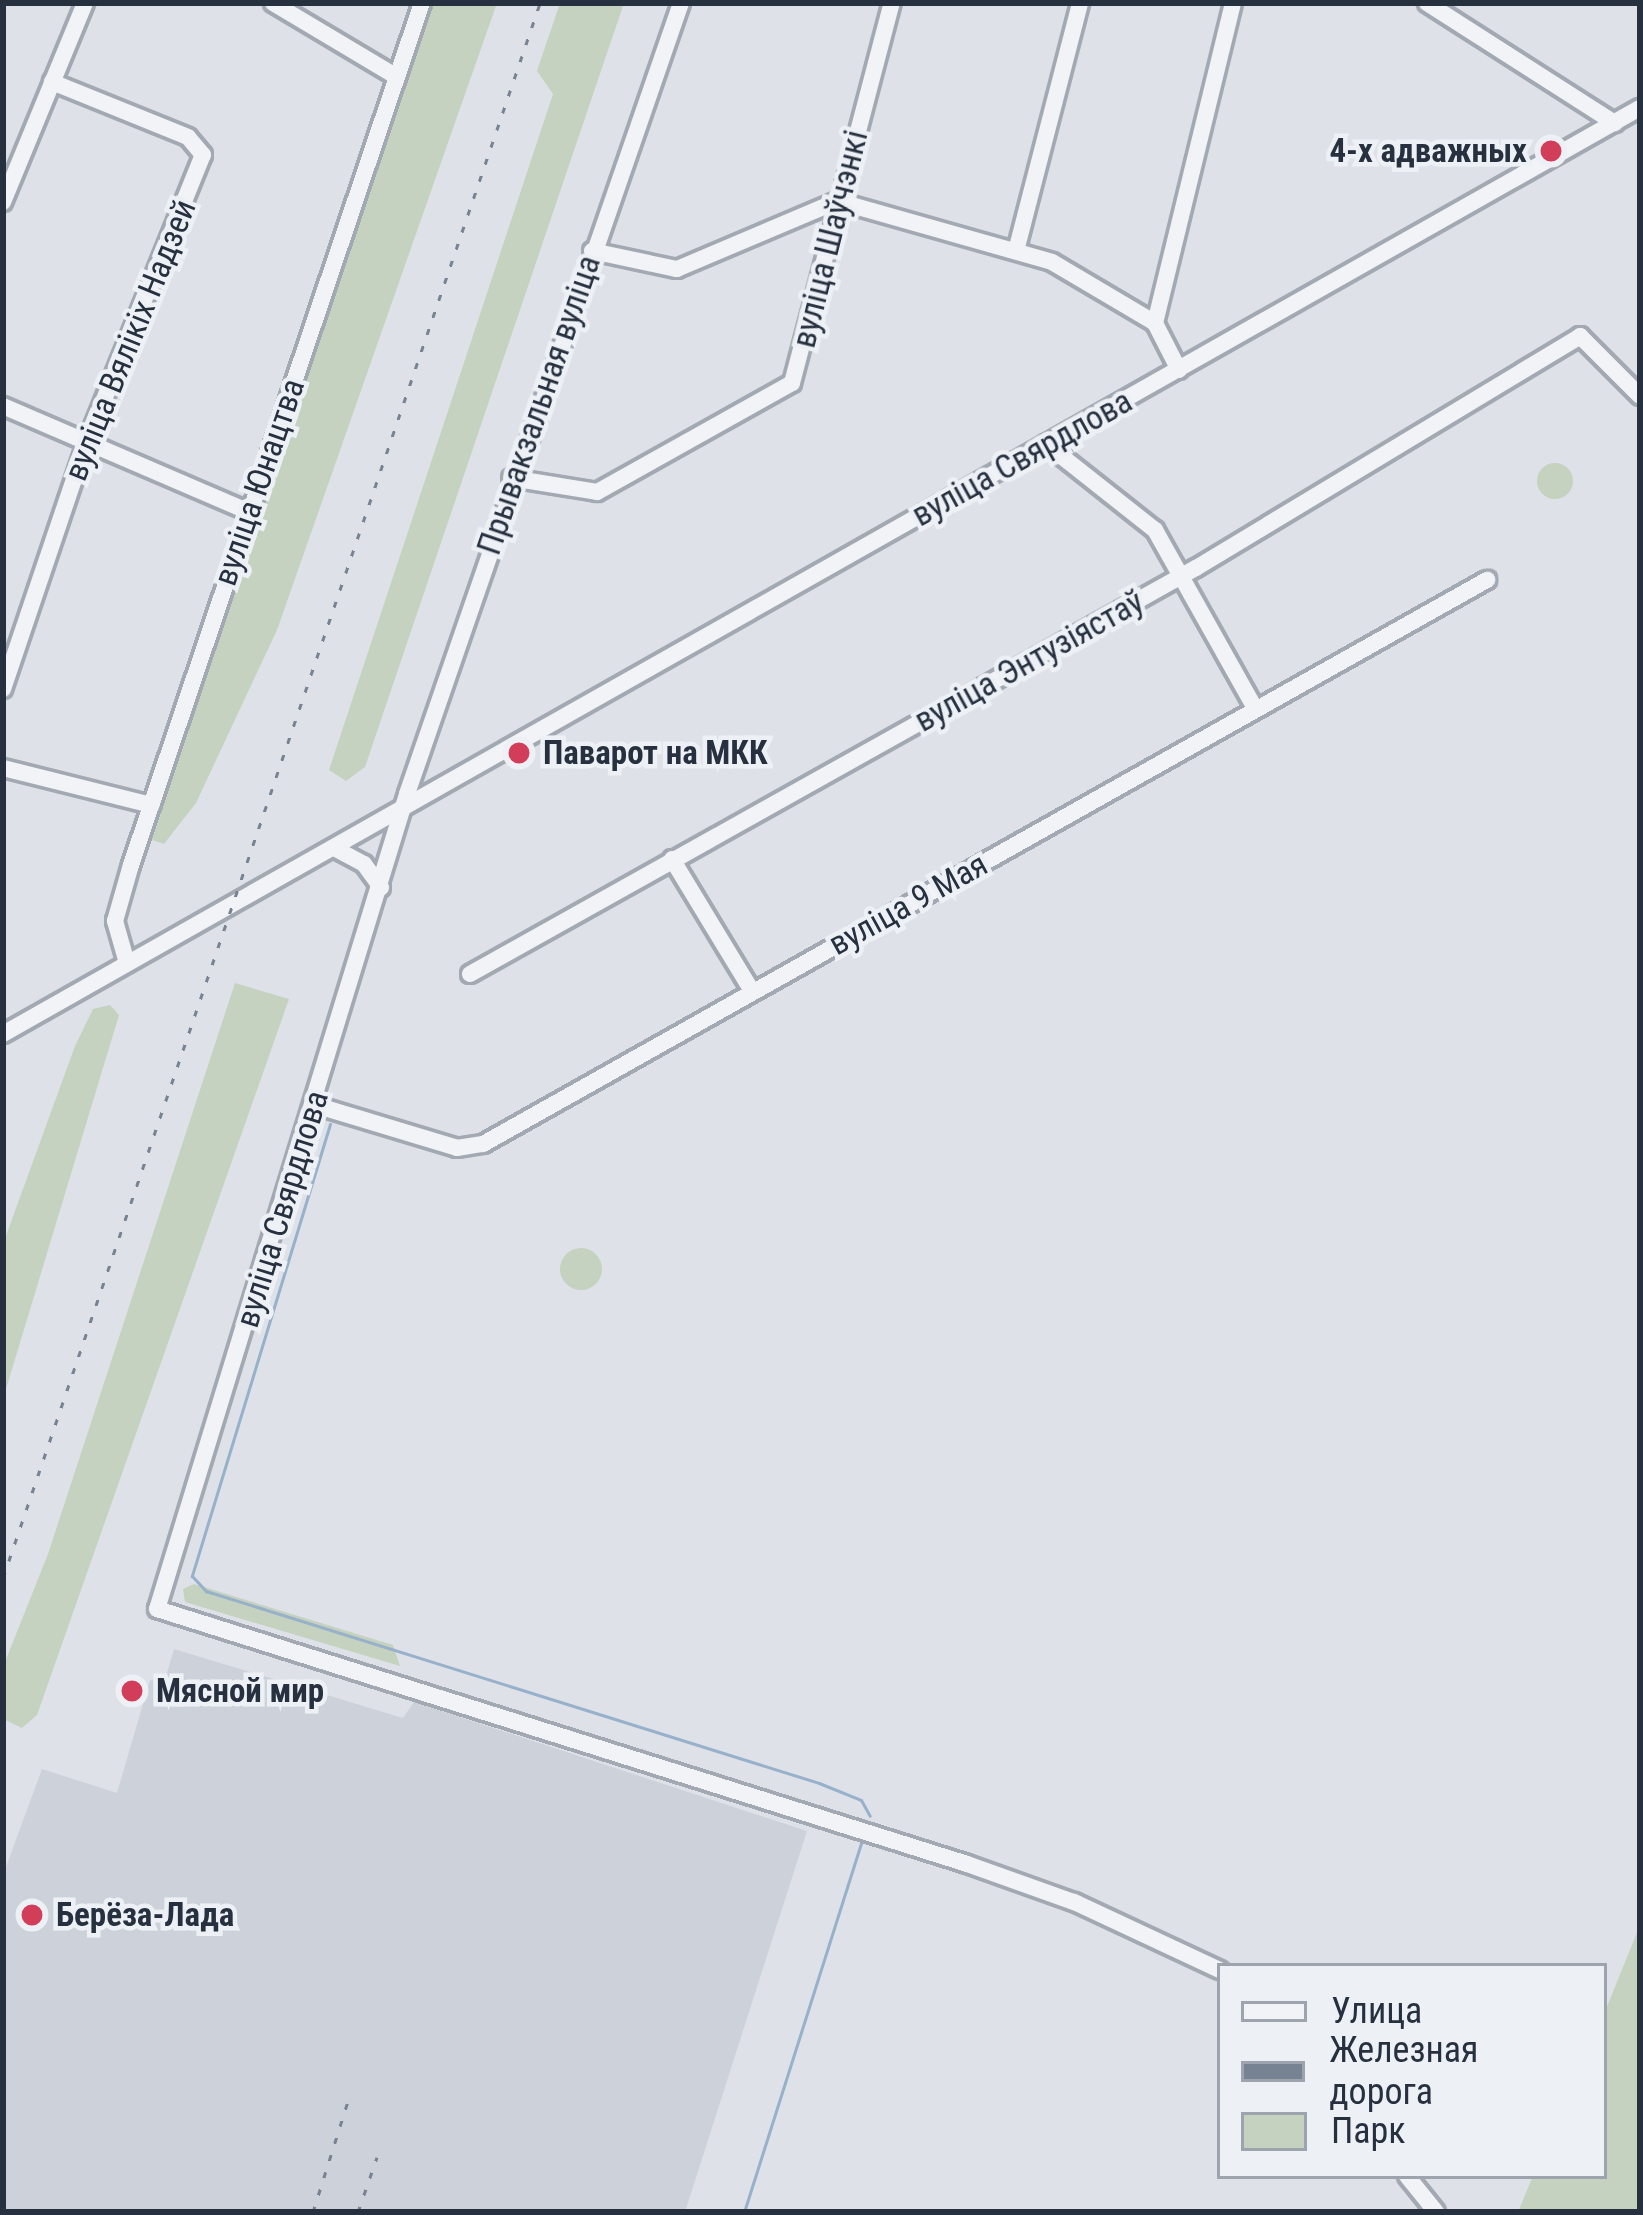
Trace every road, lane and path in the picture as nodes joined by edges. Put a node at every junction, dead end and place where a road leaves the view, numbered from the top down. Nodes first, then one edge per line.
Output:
1 (85, 3) edge
2 (274, 3) edge
3 (422, 3) edge
4 (681, 3) edge
5 (892, 3) edge
6 (1080, 3) edge
7 (1233, 3) edge
8 (1427, 3) edge
9 (398, 77) junction
10 (52, 82) junction
11 (1640, 108) edge
12 (1615, 122) junction
13 (837, 200) junction
14 (3, 202) edge
15 (592, 251) junction
16 (1016, 251) junction
17 (1155, 323) junction
18 (1179, 370) junction
19 (1640, 396) edge
20 (3, 406) edge
21 (86, 444) junction
22 (1046, 444) junction
23 (512, 478) junction
24 (249, 512) junction
25 (1183, 575) junction
26 (1486, 580) dead end
27 (3, 688) edge
28 (1255, 708) junction
29 (421, 756) junction
30 (3, 768) edge
31 (454, 781) junction
32 (151, 805) junction
33 (404, 809) junction
34 (334, 848) junction
35 (672, 859) junction
36 (381, 886) junction
37 (127, 963) junction
38 (470, 974) dead end
39 (752, 992) junction
40 (3, 1034) edge
41 (315, 1105) junction
42 (1217, 1968) edge
43 (1409, 2179) edge
44 (1436, 2212) edge

1 - 10 street
2 - 9 street
3 - 9 street, вуліца Юнацтва
4 - 15 street, Прывакзальная вуліца
5 - 13 street, вуліца Шаўчэнкі
6 - 16 street
7 - 17 street
8 - 12 street
9 - 24 street, вуліца Юнацтва
10 - 14 street
10 - 21 street, вуліца Вялікіх Надзей
11 - 12 street, вуліца Свярдлова
12 - 18 street, вуліца Свярдлова
13 - 15 street
13 - 16 street
13 - 23 street, вуліца Шаўчэнкі
15 - 23 street, Прывакзальная вуліца
16 - 17 street
17 - 18 street
18 - 22 street, вуліца Свярдлова
19 - 25 street, вуліца Энтузіястаў
20 - 21 street
21 - 24 street
21 - 27 street, вуліца Вялікіх Надзей
22 - 25 street
22 - 31 street, вуліца Свярдлова
23 - 29 street, Прывакзальная вуліца
24 - 32 street, вуліца Юнацтва
25 - 28 street
25 - 35 street, вуліца Энтузіястаў
26 - 28 street, вуліца 9 Мая
28 - 39 street, вуліца 9 Мая
29 - 31 street
29 - 33 street, Прывакзальная вуліца
30 - 32 street
31 - 33 street, вуліца Свярдлова
32 - 37 street, вуліца Юнацтва
33 - 34 street, вуліца Свярдлова
33 - 36 street, вуліца Свярдлова
34 - 36 street
34 - 37 street, вуліца Свярдлова
35 - 38 street, вуліца Энтузіястаў
35 - 39 street
36 - 41 street, вуліца Свярдлова
37 - 40 street, вуліца Свярдлова
39 - 41 street, вуліца 9 Мая
41 - 42 street, вуліца Свярдлова
43 - 44 street

